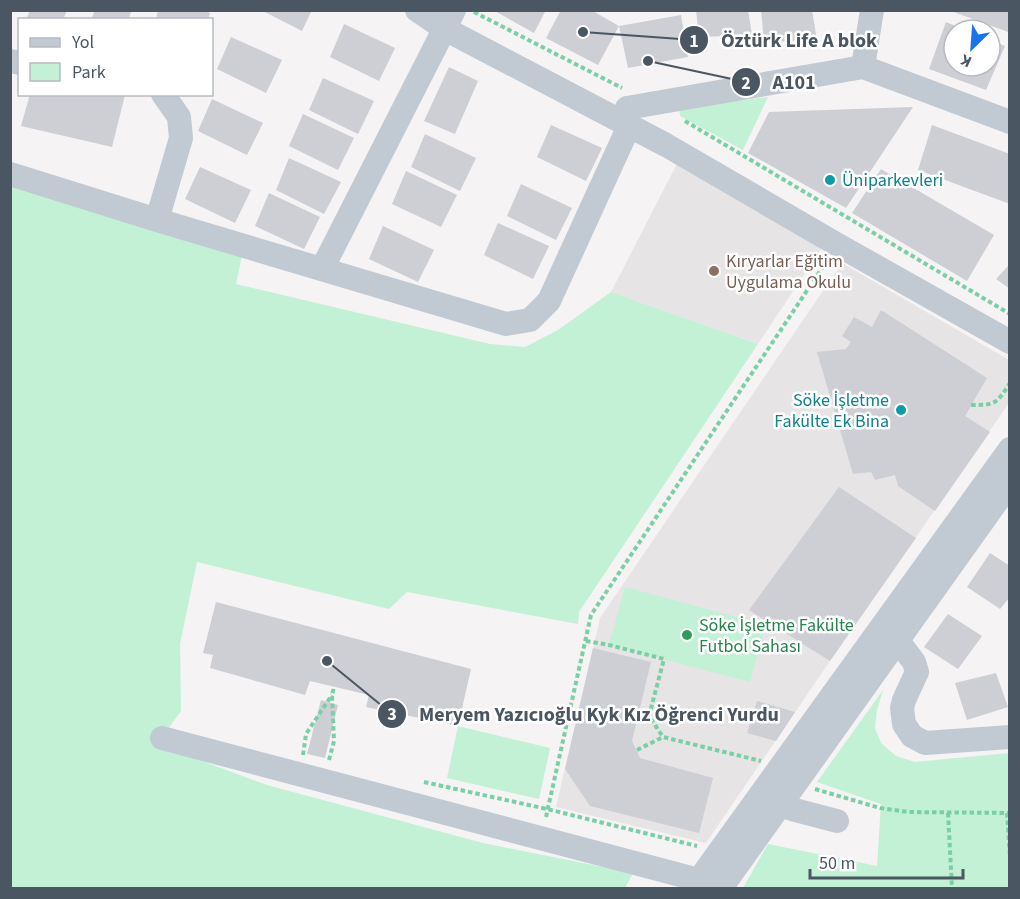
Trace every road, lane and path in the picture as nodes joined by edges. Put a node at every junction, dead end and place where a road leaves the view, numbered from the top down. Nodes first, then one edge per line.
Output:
1 (417, 10) edge
2 (872, 10) edge
3 (453, 15) edge
4 (863, 67) junction
5 (164, 96) edge
6 (654, 103) junction
7 (628, 117) junction
8 (684, 121) dead end
9 (1010, 122) edge
10 (10, 174) edge
11 (157, 220) junction
12 (838, 245) junction
13 (322, 269) junction
14 (1010, 314) edge
15 (1010, 327) edge
16 (1010, 342) edge
17 (1010, 383) edge
18 (971, 405) dead end
19 (1010, 449) edge
20 (1010, 483) edge
21 (898, 640) junction
22 (585, 641) junction
23 (334, 687) dead end
24 (332, 695) junction
25 (663, 737) junction
26 (1010, 737) edge
27 (162, 738) dead end
28 (637, 750) dead end
29 (306, 757) dead end
30 (329, 762) dead end
31 (788, 775) junction
32 (421, 782) dead end
33 (781, 805) junction
34 (548, 809) junction
35 (948, 813) junction
36 (1008, 813) edge
37 (837, 821) dead end
38 (541, 839) junction
39 (701, 846) dead end
40 (1010, 857) edge
41 (696, 884) edge
42 (723, 887) edge
43 (952, 888) edge

1 - 3 street
2 - 4 street
3 - 6 path
3 - 7 street
3 - 13 street
4 - 6 street
4 - 9 street
5 - 11 street
6 - 7 street
7 - 12 street
7 - 13 street
7 - 15 street
8 - 14 path
10 - 11 street
11 - 13 street
12 - 16 street
12 - 22 path
17 - 18 path
19 - 31 street
20 - 21 street
21 - 26 street
21 - 31 street
22 - 25 path
22 - 34 path
23 - 24 path
24 - 29 path
24 - 30 path
25 - 28 path
25 - 31 path
27 - 38 street
31 - 33 street
31 - 35 path
31 - 41 street
32 - 34 path
33 - 37 street
33 - 42 street
34 - 38 path
34 - 39 path
35 - 36 path
35 - 43 path
36 - 40 path
38 - 41 street
41 - 42 street

